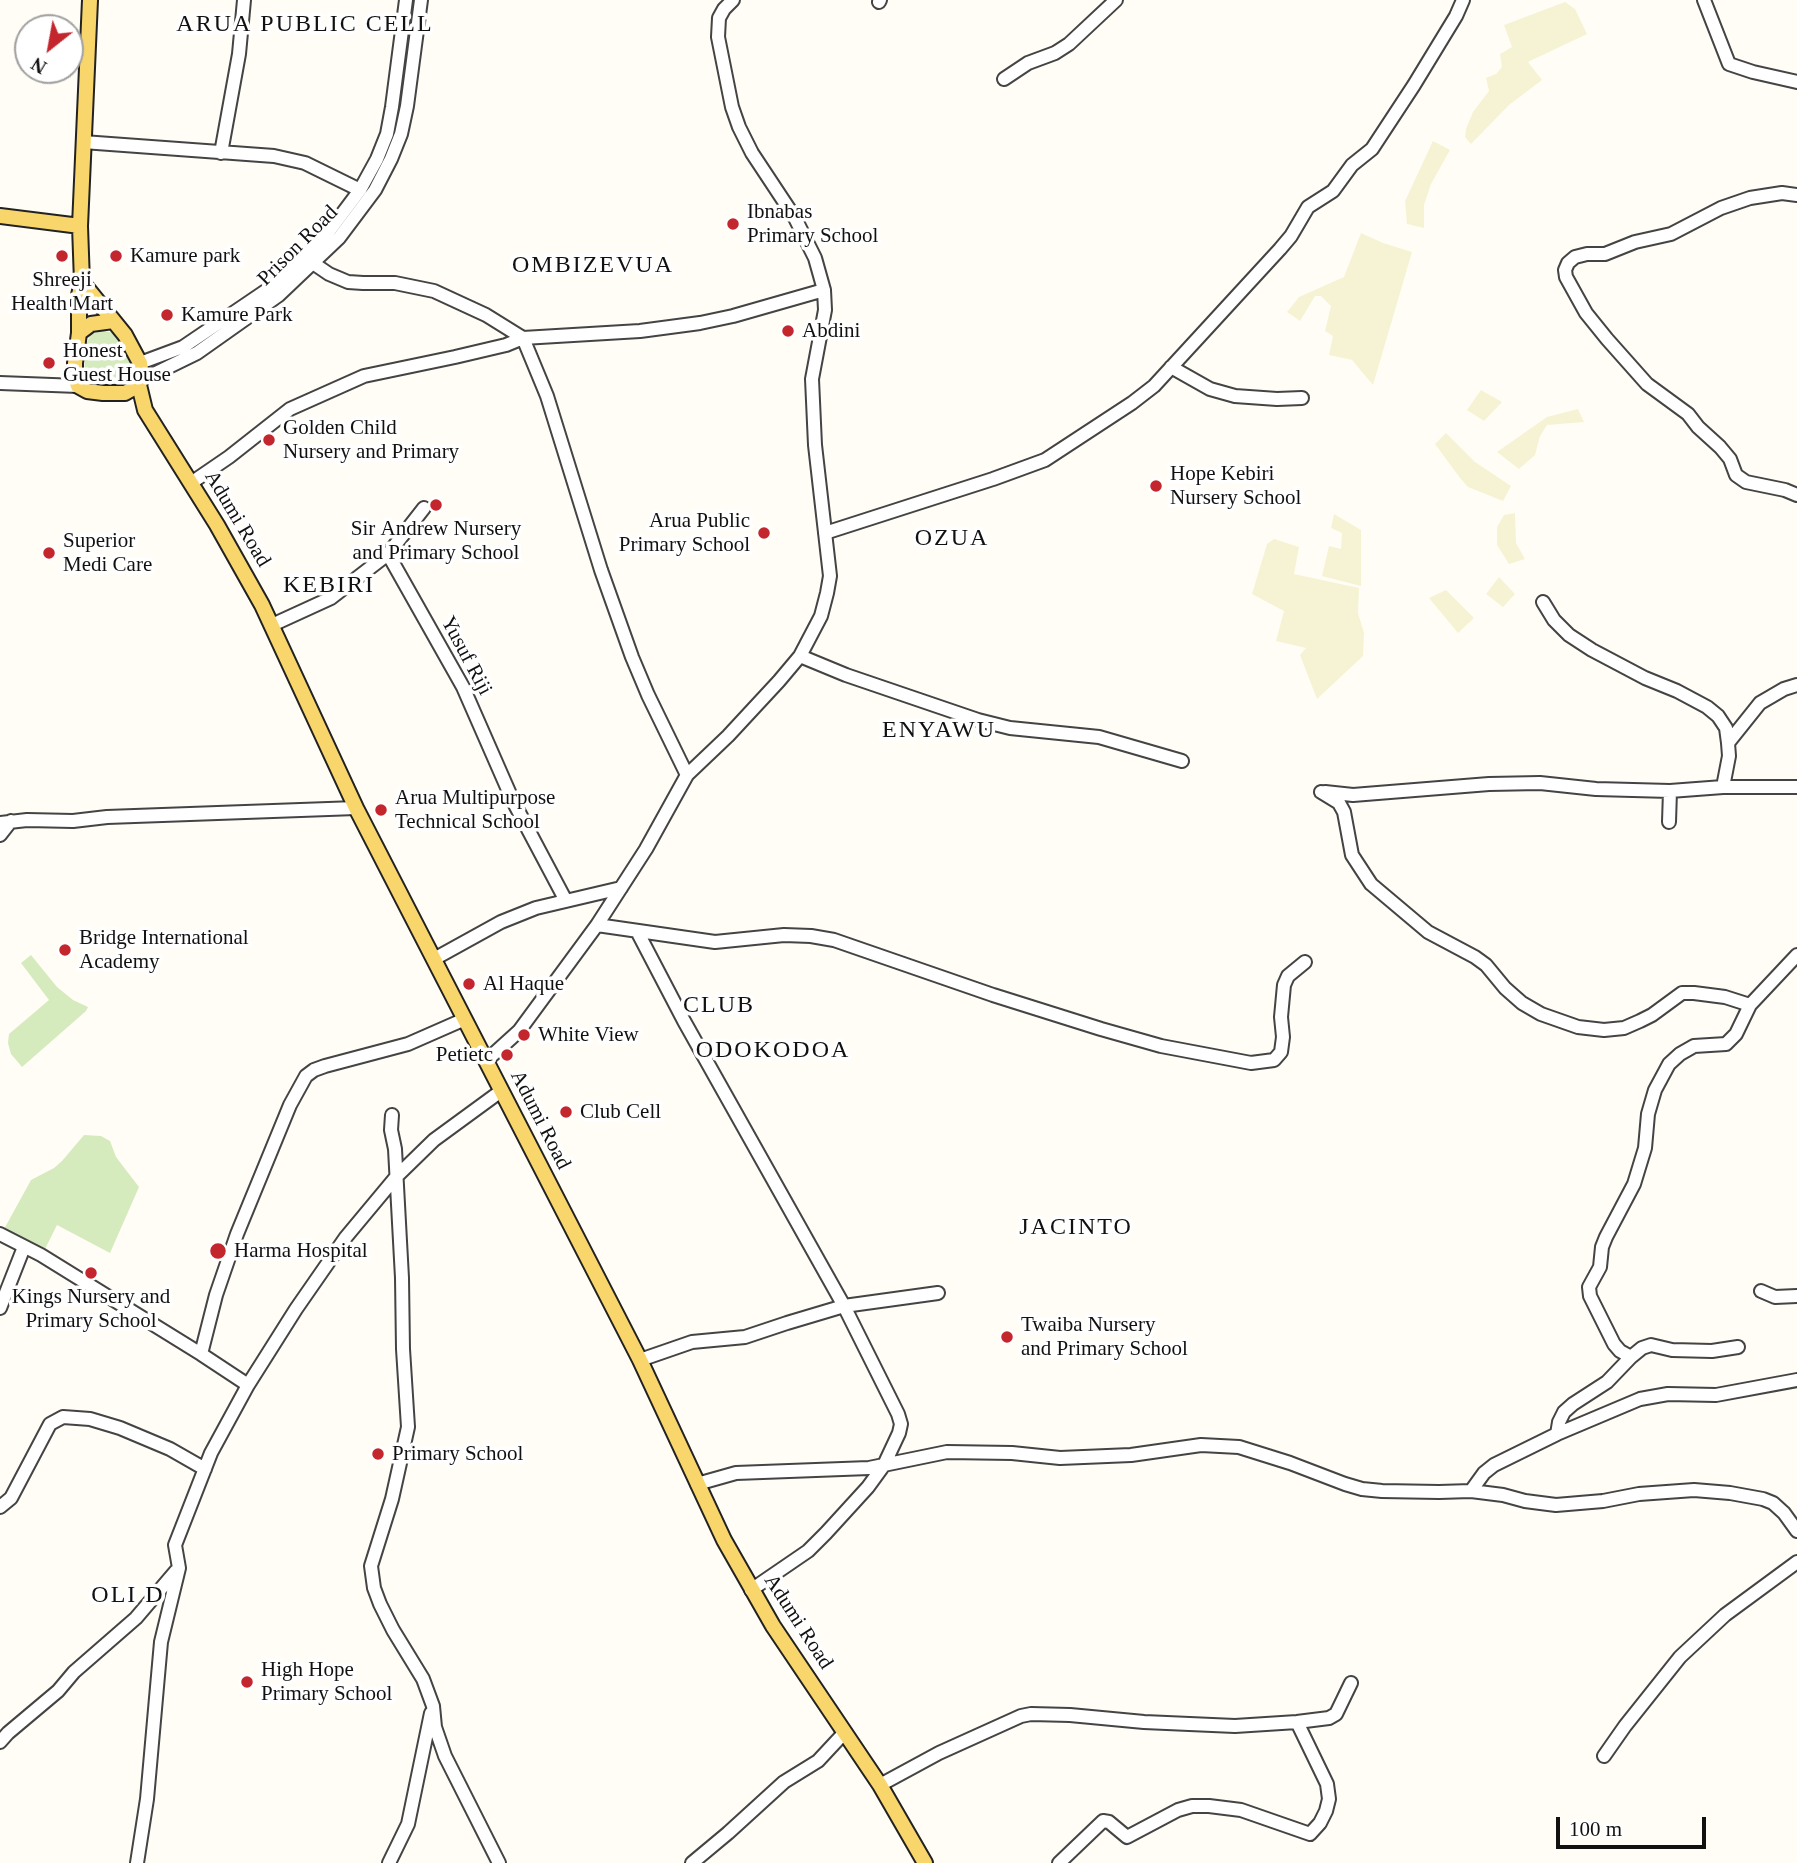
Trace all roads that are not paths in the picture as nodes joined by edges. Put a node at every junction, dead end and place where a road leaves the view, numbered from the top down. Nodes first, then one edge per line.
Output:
1 (90, 0) edge
2 (244, 0) edge
3 (406, 0) edge
4 (421, 0) edge
5 (733, 0) edge
6 (1116, 0) edge
7 (1463, 0) edge
8 (1704, 0) edge
9 (1004, 79) dead end
10 (1797, 82) edge
11 (83, 142) junction
12 (220, 153) junction
13 (360, 190) junction
14 (1797, 195) edge
15 (0, 216) edge
16 (80, 226) junction
17 (308, 260) junction
18 (82, 282) junction
19 (824, 290) junction
20 (113, 321) junction
21 (79, 333) junction
22 (523, 338) junction
23 (1171, 367) junction
24 (140, 374) junction
25 (0, 383) edge
26 (78, 386) junction
27 (125, 393) junction
28 (1302, 398) dead end
29 (145, 410) junction
30 (191, 483) junction
31 (1797, 495) edge
32 (424, 508) dead end
33 (825, 533) junction
34 (388, 554) junction
35 (1543, 602) dead end
36 (272, 625) junction
37 (800, 656) junction
38 (1797, 685) edge
39 (1728, 743) junction
40 (1182, 761) dead end
41 (687, 775) junction
42 (1723, 787) junction
43 (1797, 787) edge
44 (1670, 791) junction
45 (356, 808) junction
46 (5, 822) edge
47 (1669, 822) dead end
48 (0, 835) edge
49 (621, 888) junction
50 (566, 901) junction
51 (597, 925) junction
52 (637, 931) junction
53 (1797, 956) edge
54 (434, 959) junction
55 (1305, 962) dead end
56 (1749, 1005) junction
57 (465, 1019) junction
58 (487, 1060) junction
59 (501, 1091) junction
60 (391, 1115) dead end
61 (396, 1177) junction
62 (0, 1234) edge
63 (24, 1247) junction
64 (1761, 1291) dead end
65 (938, 1293) dead end
66 (1797, 1296) edge
67 (844, 1306) junction
68 (0, 1308) edge
69 (1738, 1347) dead end
70 (201, 1354) junction
71 (1631, 1357) junction
72 (640, 1360) junction
73 (1797, 1380) edge
74 (248, 1385) junction
75 (1557, 1434) junction
76 (884, 1465) junction
77 (205, 1469) junction
78 (697, 1484) junction
79 (1471, 1491) junction
80 (0, 1507) edge
81 (1797, 1531) edge
82 (1797, 1562) edge
83 (179, 1568) junction
84 (751, 1590) junction
85 (1351, 1683) dead end
86 (433, 1706) junction
87 (1297, 1722) junction
88 (845, 1732) junction
89 (0, 1742) edge
90 (1604, 1756) dead end
91 (880, 1786) junction
92 (137, 1863) edge
93 (389, 1863) edge
94 (499, 1863) edge
95 (692, 1863) edge
96 (925, 1863) edge
97 (1059, 1863) edge

1 - 11 main road
2 - 12 street
3 - 13 street, Prison Road
4 - 17 street, Prison Road
5 - 19 street
6 - 9 street
7 - 23 street
8 - 10 street
11 - 12 street
11 - 16 main road
12 - 13 street
13 - 17 street, Prison Road
14 - 31 street
15 - 16 main road
16 - 18 main road
17 - 22 street
17 - 24 street, Prison Road
18 - 20 main road, Adumi Road
18 - 21 main road
19 - 22 street
19 - 33 street
20 - 21 main road
20 - 24 main road, Adumi Road
21 - 26 main road
22 - 30 street
22 - 41 street
23 - 28 street
23 - 33 street
24 - 27 main road
24 - 29 main road, Adumi Road
25 - 26 street
26 - 27 main road
27 - 29 main road
29 - 30 main road, Adumi Road
30 - 36 main road, Adumi Road
32 - 34 street
33 - 37 street
34 - 36 street
34 - 50 street, Yusuf Riji
35 - 39 street
36 - 45 main road, Adumi Road
37 - 40 street
37 - 41 street
38 - 39 street
39 - 42 street
41 - 49 street
42 - 43 street
42 - 44 street
44 - 47 street
44 - 56 street
45 - 46 street
45 - 54 main road, Adumi Road
46 - 48 street
49 - 50 street
49 - 51 street
50 - 54 street
51 - 52 street
51 - 58 street
52 - 55 street
52 - 67 street
53 - 56 street
54 - 57 main road, Adumi Road
56 - 71 street
57 - 58 main road, Adumi Road
57 - 70 street
58 - 59 main road, Adumi Road
59 - 61 street
59 - 72 main road, Adumi Road
60 - 61 street
61 - 74 street
61 - 86 street
62 - 63 street
63 - 68 street
63 - 70 street
64 - 66 street
65 - 67 street
67 - 72 street
67 - 76 street
69 - 71 street
70 - 74 street
71 - 75 street
72 - 78 main road, Adumi Road
73 - 75 street
74 - 77 street
75 - 79 street
76 - 78 street
76 - 79 street
76 - 84 street
77 - 80 street
77 - 83 street
78 - 84 main road, Adumi Road
79 - 81 street
82 - 90 street
83 - 89 street
83 - 92 street
84 - 88 main road, Adumi Road
85 - 87 street
86 - 93 street
86 - 94 street
87 - 91 street
87 - 97 street
88 - 91 main road, Adumi Road
88 - 95 street
91 - 96 main road, Adumi Road

